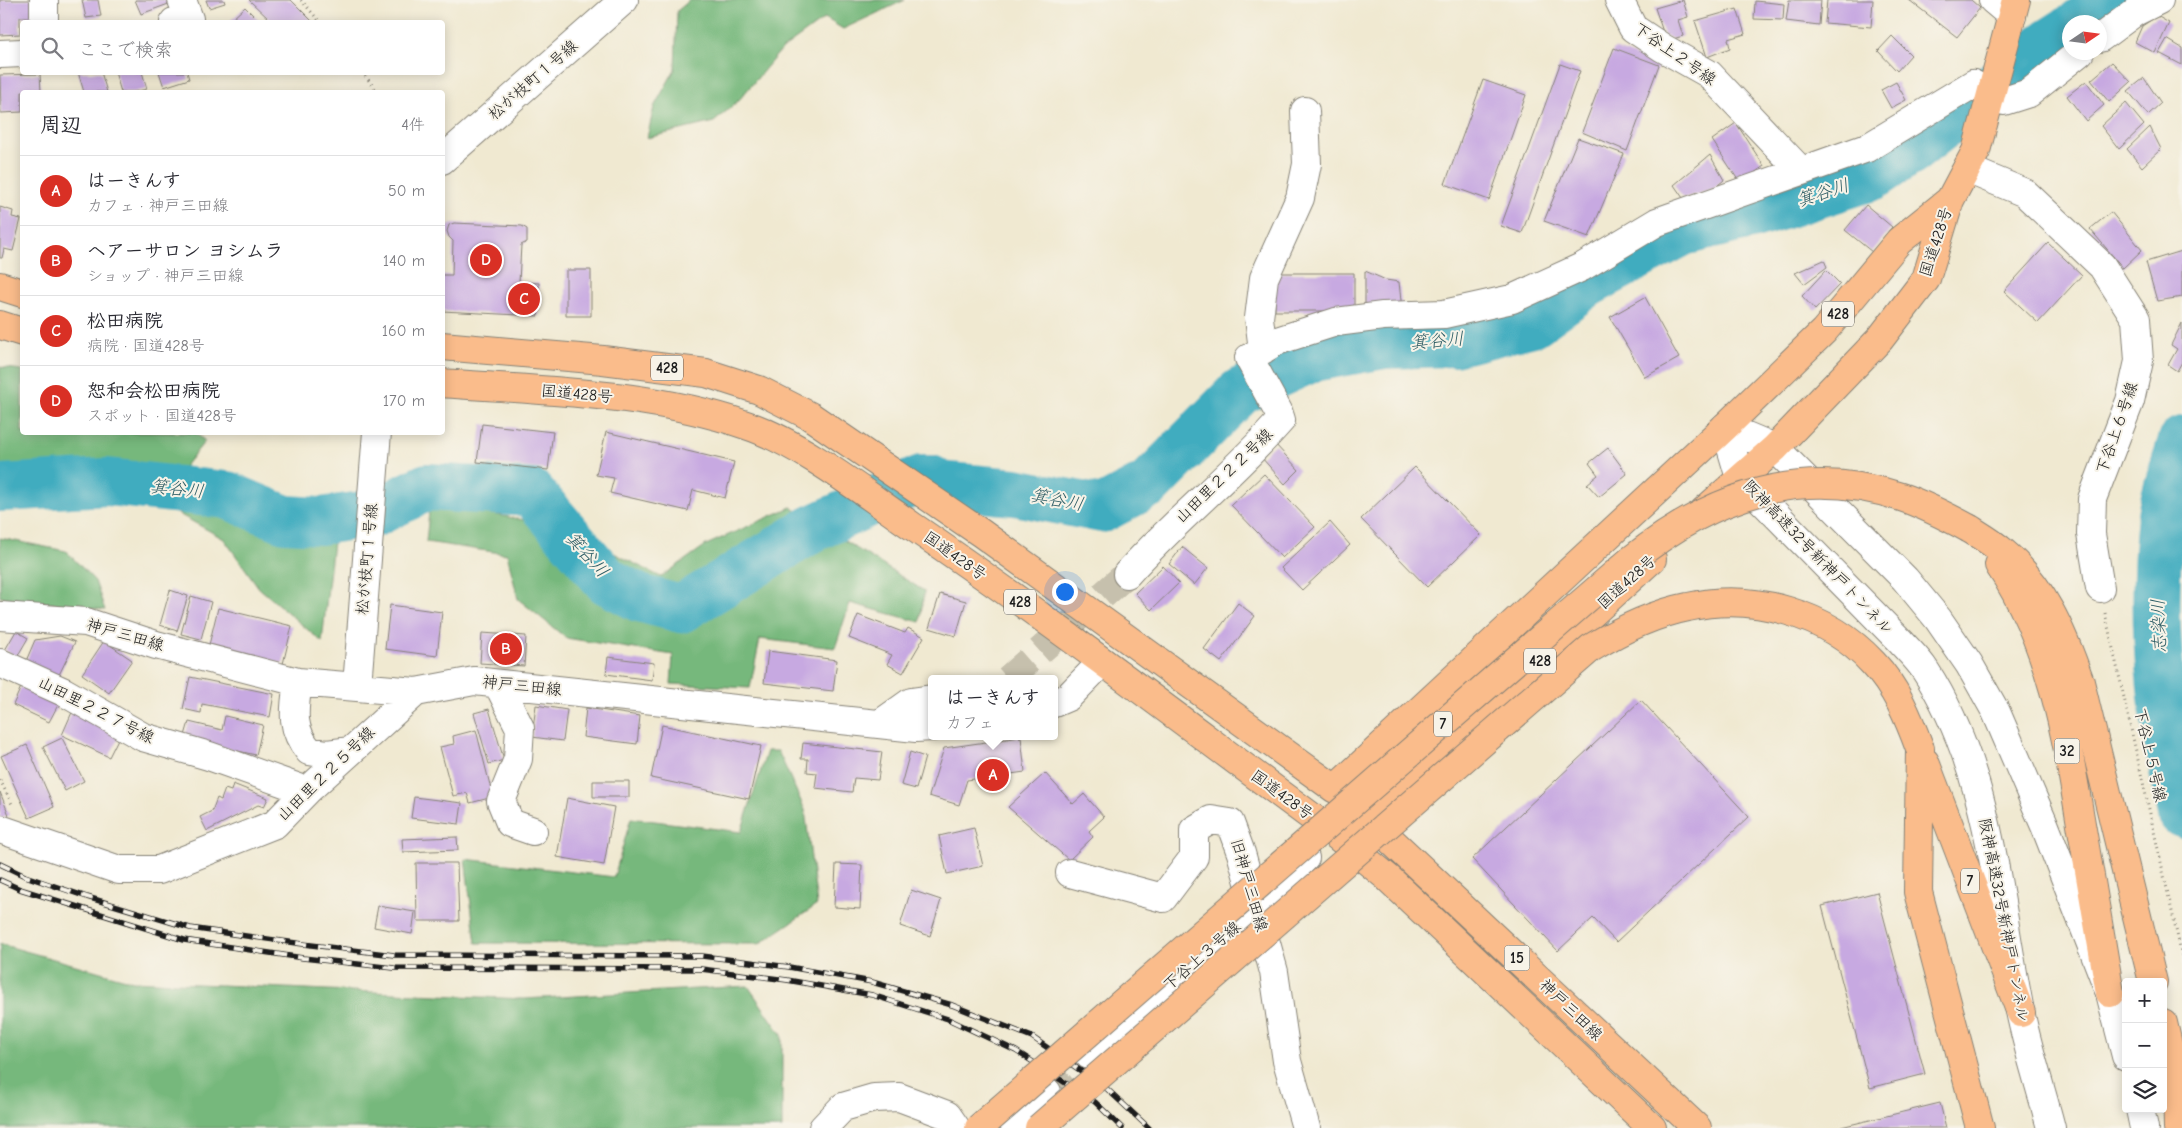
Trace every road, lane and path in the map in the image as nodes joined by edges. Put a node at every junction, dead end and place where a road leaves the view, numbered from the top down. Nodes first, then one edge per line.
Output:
1 (44, 0) edge
2 (182, 0) edge
3 (301, 0) edge
4 (624, 0) edge
5 (1619, 0) edge
6 (2159, 0) edge
7 (2007, 5) edge
8 (44, 20) edge
9 (184, 20) edge
10 (318, 20) edge
11 (2107, 33) edge
12 (20, 53) edge
13 (0, 54) edge
14 (2070, 60) edge
15 (364, 75) edge
16 (376, 90) edge
17 (1989, 97) junction
18 (1305, 111) dead end
19 (445, 157) edge
20 (1966, 169) junction
21 (1800, 170) junction
22 (1950, 200) junction
23 (0, 286) edge
24 (20, 292) edge
25 (0, 325) edge
26 (20, 331) edge
27 (445, 346) edge
28 (1258, 359) junction
29 (445, 383) edge
30 (1725, 427) junction
31 (377, 435) edge
32 (1775, 448) junction
33 (1740, 478) junction
34 (1970, 529) junction
35 (1127, 574) tunnel mouth
36 (2100, 588) joint
37 (0, 616) edge
38 (1102, 662) junction
39 (0, 663) edge
40 (298, 682) junction
41 (498, 684) junction
42 (357, 686) junction
43 (416, 692) junction
44 (928, 700) edge
45 (1058, 701) edge
46 (880, 724) junction
47 (928, 727) edge
48 (1920, 749) junction
49 (351, 751) junction
50 (1335, 789) junction
51 (307, 792) junction
52 (1368, 818) junction
53 (0, 829) edge
54 (534, 831) dead end
55 (1331, 831) junction
56 (1070, 874) dead end
57 (1256, 908) junction
58 (2182, 956) edge
59 (2152, 978) edge
60 (2110, 993) junction
61 (2021, 1013) junction
62 (2122, 1040) edge
63 (2167, 1040) edge
64 (1089, 1055) tunnel mouth
65 (1047, 1092) tunnel mouth
66 (2141, 1113) edge
67 (823, 1128) edge
68 (956, 1128) edge
69 (979, 1128) edge
70 (1006, 1128) edge
71 (1039, 1128) edge
72 (1306, 1128) edge
73 (1652, 1128) edge
74 (1697, 1128) edge
75 (1980, 1128) edge
76 (2051, 1128) edge
77 (2144, 1128) edge
78 (2178, 1128) edge

1 - 8 street
2 - 9 street
3 - 10 path
4 - 19 street, 松が枝町１号線
5 - 21 street, 下谷上２号線
6 - 11 street
7 - 17 main road, 国道428号 / 428
12 - 13 street
14 - 17 street
15 - 16 path
17 - 20 main road, 国道428号 / 428
17 - 21 street
18 - 28 street
20 - 22 main road, 国道428号 / 428
20 - 36 street, 下谷上６号線
21 - 28 street
22 - 30 main road, 国道428号 / 428
22 - 32 main road, 国道428号 / 428
23 - 24 main road
25 - 26 main road
27 - 50 main road, 国道428号 / 428
28 - 35 street, 山田里２２２号線
29 - 38 main road, 国道428号 / 428
30 - 32 street, 32
30 - 33 street, 阪神高速32号新神戸トンネル
30 - 50 main road, 国道428号 / 428
31 - 42 street, 松が枝町１号線
32 - 33 main road, 国道428号 / 428
32 - 60 street, 32
33 - 52 main road, 国道428号 / 428
33 - 61 street, 阪神高速32号新神戸トンネル
34 - 59 main road
34 - 60 main road, 32
34 - 69 main road, 7, bridge
36 - 58 path, 下谷上５号線
37 - 40 street, 神戸三田線
38 - 45 street
38 - 55 main road, 国道428号 / 428
39 - 51 street, 山田里２２７号線
40 - 42 street, 神戸三田線
40 - 49 street
41 - 43 street, 神戸三田線
41 - 46 street, 神戸三田線
41 - 54 street
42 - 43 street, 神戸三田線
43 - 49 street, 山田里２２５号線
44 - 46 street
46 - 47 street, 神戸三田線
48 - 61 main road, 7
48 - 71 main road, 7, bridge
48 - 75 main road, 7
49 - 51 street, 山田里２２５号線
50 - 52 main road, 神戸三田線 / 15
50 - 55 street
51 - 53 street, 山田里２２５号線
52 - 55 main road, 国道428号 / 428
52 - 74 main road, 神戸三田線 / 15
55 - 57 street, 下谷上３号線
55 - 73 main road, 神戸三田線 / 15
56 - 57 street, 旧神戸三田線
57 - 64 street, 下谷上３号線
57 - 72 street, 旧神戸三田線
60 - 62 street, 32
61 - 76 street, 阪神高速32号新神戸トンネル
63 - 78 main road
65 - 70 street
66 - 77 street
67 - 68 street

